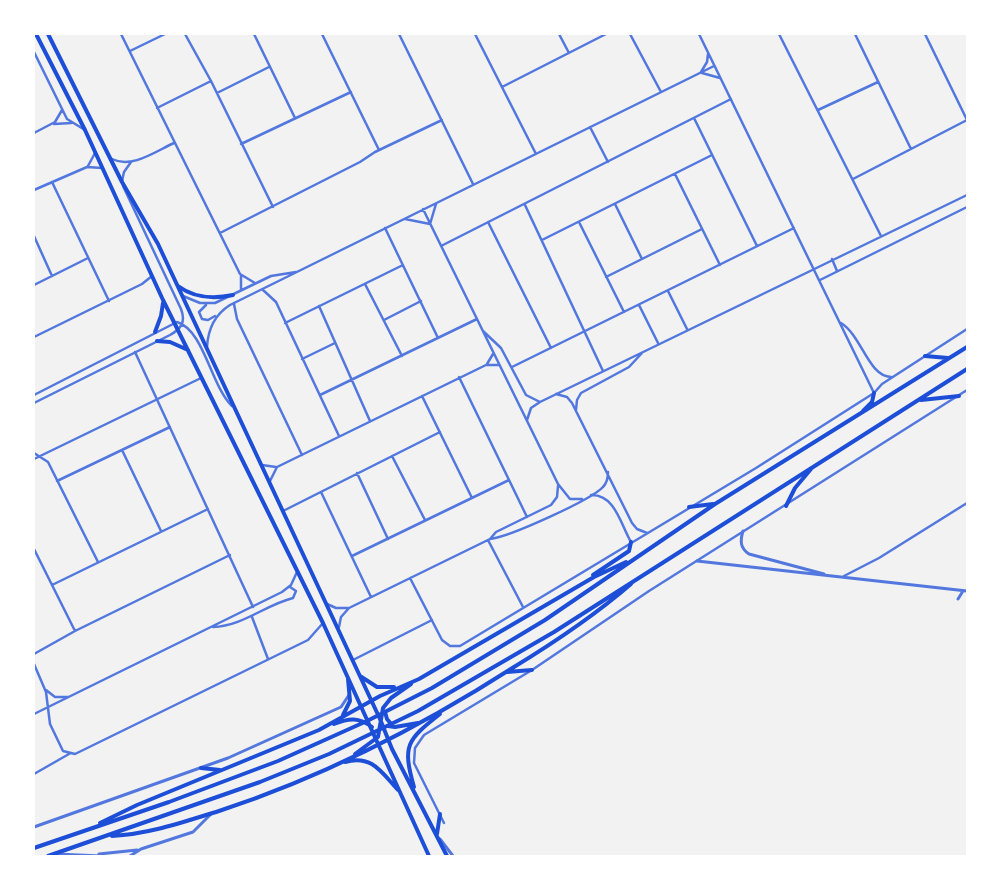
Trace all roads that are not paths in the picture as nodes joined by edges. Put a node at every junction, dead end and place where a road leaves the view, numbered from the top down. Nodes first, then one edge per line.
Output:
1 (36, 34) edge
2 (121, 34) edge
3 (165, 34) edge
4 (185, 34) edge
5 (254, 34) edge
6 (322, 34) edge
7 (406, 34) edge
8 (475, 34) edge
9 (559, 34) edge
10 (606, 34) edge
11 (630, 34) edge
12 (700, 34) edge
13 (779, 34) edge
14 (855, 34) edge
15 (925, 34) edge
16 (49, 35) edge
17 (400, 35) edge
18 (130, 51) junction
19 (34, 52) edge
20 (568, 53) junction
21 (708, 53) junction
22 (714, 66) junction
23 (269, 67) junction
24 (700, 73) junction
25 (721, 78) junction
26 (211, 81) junction
27 (878, 82) junction
28 (502, 87) junction
29 (350, 92) junction
30 (661, 92) junction
31 (217, 93) junction
32 (731, 99) junction
33 (157, 108) junction
34 (62, 109) junction
35 (818, 110) junction
36 (295, 118) junction
37 (694, 118) junction
38 (442, 120) junction
39 (967, 120) edge
40 (52, 124) junction
41 (73, 124) junction
42 (590, 127) junction
43 (85, 130) junction
44 (34, 133) edge
45 (174, 143) junction
46 (242, 144) junction
47 (911, 149) junction
48 (379, 150) junction
49 (96, 152) junction
50 (536, 154) junction
51 (712, 155) junction
52 (110, 159) junction
53 (131, 162) junction
54 (608, 162) junction
55 (87, 167) junction
56 (103, 169) junction
57 (674, 174) junction
58 (853, 179) junction
59 (52, 182) junction
60 (122, 182) junction
61 (473, 184) junction
62 (34, 190) edge
63 (967, 195) edge
64 (437, 202) junction
65 (525, 204) junction
66 (615, 204) junction
67 (273, 207) junction
68 (967, 207) edge
69 (423, 209) junction
70 (403, 219) junction
71 (488, 222) junction
72 (579, 222) junction
73 (430, 224) junction
74 (385, 228) junction
75 (794, 228) junction
76 (702, 229) junction
77 (220, 234) junction
78 (34, 236) edge
79 (881, 236) junction
80 (542, 240) junction
81 (441, 246) junction
82 (757, 246) junction
83 (88, 258) junction
84 (642, 259) junction
85 (832, 259) junction
86 (403, 265) junction
87 (720, 265) junction
88 (813, 268) junction
89 (838, 271) junction
90 (298, 272) junction
91 (240, 274) junction
92 (52, 276) junction
93 (152, 276) junction
94 (606, 277) junction
95 (820, 280) junction
96 (255, 283) junction
97 (365, 284) junction
98 (34, 285) edge
99 (177, 286) junction
100 (264, 290) junction
101 (240, 291) junction
102 (668, 291) junction
103 (233, 295) junction
104 (182, 296) junction
105 (109, 300) junction
106 (163, 300) junction
107 (420, 301) junction
108 (207, 304) junction
109 (234, 304) junction
110 (639, 305) junction
111 (319, 306) junction
112 (624, 312) junction
113 (219, 313) junction
114 (384, 320) junction
115 (477, 320) junction
116 (174, 322) junction
117 (182, 323) junction
118 (285, 323) junction
119 (841, 323) junction
120 (687, 329) junction
121 (967, 329) edge
122 (178, 330) junction
123 (482, 330) junction
124 (155, 332) junction
125 (585, 332) junction
126 (34, 337) edge
127 (438, 338) junction
128 (157, 341) junction
129 (335, 343) junction
130 (658, 343) junction
131 (967, 347) edge
132 (207, 348) junction
133 (551, 348) junction
134 (188, 350) junction
135 (135, 352) junction
136 (493, 352) junction
137 (643, 352) junction
138 (402, 356) junction
139 (925, 356) junction
140 (952, 356) junction
141 (302, 359) junction
142 (486, 365) junction
143 (500, 366) junction
144 (512, 367) junction
145 (967, 369) edge
146 (603, 371) junction
147 (892, 377) junction
148 (202, 378) junction
149 (459, 378) junction
150 (352, 380) junction
151 (967, 390) edge
152 (874, 393) junction
153 (556, 394) junction
154 (34, 395) edge
155 (320, 395) junction
156 (422, 396) junction
157 (959, 396) junction
158 (158, 400) junction
159 (916, 401) junction
160 (540, 402) junction
161 (34, 403) edge
162 (232, 406) junction
163 (576, 412) junction
164 (527, 420) junction
165 (854, 420) junction
166 (370, 421) junction
167 (170, 427) junction
168 (440, 432) junction
169 (339, 436) junction
170 (122, 450) junction
171 (34, 453) edge
172 (302, 455) junction
173 (40, 456) junction
174 (392, 456) junction
175 (34, 459) edge
176 (260, 464) junction
177 (814, 465) junction
178 (277, 467) junction
179 (608, 472) junction
180 (357, 473) junction
181 (509, 480) junction
182 (57, 481) junction
183 (270, 483) junction
184 (558, 484) junction
185 (321, 492) junction
186 (589, 496) junction
187 (472, 498) junction
188 (582, 499) junction
189 (967, 502) edge
190 (715, 504) junction
191 (786, 506) junction
192 (689, 507) junction
193 (208, 508) junction
194 (282, 511) junction
195 (527, 517) junction
196 (425, 520) junction
197 (744, 531) junction
198 (161, 532) junction
199 (646, 533) junction
200 (388, 539) junction
201 (489, 540) junction
202 (630, 542) junction
203 (34, 549) edge
204 (230, 555) junction
205 (352, 556) junction
206 (631, 559) junction
207 (697, 561) junction
208 (98, 562) junction
209 (297, 571) junction
210 (824, 574) junction
211 (844, 576) junction
212 (410, 578) junction
213 (638, 578) junction
214 (52, 585) junction
215 (289, 588) junction
216 (965, 591) edge
217 (372, 597) junction
218 (322, 599) junction
219 (958, 599) dead end
220 (547, 604) junction
221 (253, 607) junction
222 (523, 607) junction
223 (349, 608) junction
224 (252, 617) junction
225 (432, 620) junction
226 (323, 623) junction
227 (211, 627) junction
228 (75, 631) junction
229 (340, 634) junction
230 (34, 654) edge
231 (268, 659) junction
232 (352, 661) junction
233 (34, 664) edge
234 (438, 668) junction
235 (532, 670) junction
236 (357, 672) junction
237 (507, 672) junction
238 (348, 677) junction
239 (419, 679) junction
240 (349, 687) junction
241 (44, 688) junction
242 (70, 696) junction
243 (371, 701) junction
244 (385, 705) junction
245 (362, 706) junction
246 (450, 706) junction
247 (48, 707) junction
248 (34, 714) edge
249 (366, 714) junction
250 (340, 718) junction
251 (423, 721) junction
252 (380, 722) junction
253 (370, 726) junction
254 (396, 727) junction
255 (319, 730) junction
256 (378, 736) junction
257 (387, 741) junction
258 (368, 743) junction
259 (379, 744) junction
260 (69, 754) junction
261 (354, 756) junction
262 (336, 764) junction
263 (201, 768) junction
264 (222, 770) junction
265 (34, 774) edge
266 (415, 791) junction
267 (401, 794) junction
268 (213, 813) junction
269 (440, 814) junction
270 (444, 823) dead end
271 (34, 827) edge
272 (92, 828) junction
273 (437, 834) junction
274 (108, 836) junction
275 (440, 839) junction
276 (34, 848) edge
277 (141, 849) junction
278 (55, 854) junction
279 (96, 855) junction
280 (48, 856) edge
281 (101, 856) edge
282 (130, 856) edge
283 (429, 856) edge
284 (447, 856) edge
285 (453, 856) edge

1 - 43 main road
2 - 18 street
3 - 18 street
4 - 26 street
5 - 23 street
6 - 29 street
7 - 17 street
8 - 28 street
9 - 20 street
10 - 20 street
11 - 30 street
12 - 21 street
13 - 35 street
14 - 27 street
15 - 39 street
16 - 52 main road
17 - 38 street
18 - 33 street
19 - 34 street
20 - 28 street
21 - 22 street
21 - 24 street
22 - 24 street
22 - 25 street
23 - 31 street
23 - 36 street
24 - 25 street
24 - 30 street
25 - 32 street
26 - 31 street
26 - 33 street
27 - 35 street
27 - 47 street
28 - 50 street
29 - 36 street
29 - 48 street
30 - 42 street
31 - 46 street
32 - 37 street
32 - 75 street
33 - 45 street
34 - 40 street
34 - 41 street
35 - 58 street
36 - 46 street
37 - 51 street
37 - 54 street
38 - 48 street
38 - 61 street
39 - 47 street
40 - 41 street
40 - 44 street
41 - 43 street
42 - 50 street
42 - 54 street
43 - 49 main road
45 - 53 street
45 - 77 street
46 - 67 street
47 - 58 street
48 - 67 street
49 - 55 street
49 - 56 main road
50 - 61 street
51 - 57 street
51 - 82 street
52 - 53 street
52 - 60 main road
53 - 60 street
54 - 65 street
55 - 56 street
55 - 59 street
56 - 93 main road
57 - 66 street
57 - 76 street
58 - 79 street
59 - 62 street
59 - 83 street
60 - 99 main road
60 - 117 street
61 - 64 street
63 - 79 street
64 - 69 street
64 - 73 street
65 - 71 street
65 - 80 street
66 - 72 street
66 - 84 street
67 - 77 street
68 - 89 street
69 - 70 street
69 - 73 street
70 - 73 street
70 - 74 street
71 - 81 street
71 - 133 street
72 - 80 street
72 - 94 street
73 - 81 street
74 - 86 street
74 - 90 street
75 - 82 street
75 - 88 street
76 - 84 street
76 - 87 street
77 - 91 street
78 - 92 street
79 - 85 street
80 - 125 street
81 - 115 street
82 - 87 street
83 - 92 street
83 - 105 street
84 - 94 street
85 - 88 street
85 - 89 street
86 - 97 street
86 - 107 street
87 - 102 street
88 - 95 street
88 - 120 street
89 - 95 street
90 - 96 street
90 - 100 street
91 - 96 street
91 - 101 street
92 - 98 street
93 - 105 street
93 - 106 main road
94 - 112 street
95 - 119 street
96 - 101 street
97 - 111 street
97 - 114 street
99 - 103 main road
99 - 104 main road
100 - 109 street
100 - 118 street
101 - 103 street
102 - 110 street
102 - 120 street
103 - 108 street
104 - 108 street
104 - 132 main road
105 - 126 street
106 - 116 main road
106 - 124 main road
107 - 114 street
107 - 127 street
108 - 113 street
109 - 113 street
109 - 172 street
110 - 112 street
110 - 130 street
111 - 118 street
111 - 129 street
112 - 125 street
113 - 132 street
114 - 138 street
115 - 123 street
115 - 127 street
116 - 117 street
116 - 122 main road
116 - 124 street
117 - 122 street
117 - 162 street
118 - 141 street
119 - 147 street
119 - 152 street
120 - 130 street
121 - 139 street
122 - 128 street
122 - 134 main road
123 - 136 street
123 - 144 street
124 - 154 street
125 - 133 street
125 - 146 street
127 - 138 street
128 - 134 main road
128 - 135 street
129 - 141 street
129 - 150 street
130 - 137 street
131 - 140 main road
132 - 162 main road
133 - 144 street
134 - 148 main road
135 - 158 street
135 - 161 street
136 - 142 street
136 - 143 street
137 - 146 street
137 - 163 street
138 - 150 street
139 - 140 main road
139 - 147 street
140 - 165 main road
141 - 155 street
142 - 143 street
142 - 149 street
143 - 164 street
144 - 160 street
145 - 159 main road
146 - 153 street
147 - 152 street
148 - 158 street
148 - 209 main road
149 - 156 street
149 - 181 street
150 - 155 street
150 - 166 street
151 - 157 street
152 - 165 main road
152 - 192 street
153 - 160 street
153 - 163 street
155 - 169 street
156 - 166 street
156 - 168 street
157 - 159 main road
157 - 191 street
158 - 167 street
158 - 173 street
159 - 177 main road
160 - 164 street
162 - 176 main road
163 - 179 street
164 - 184 street
165 - 190 main road
166 - 169 street
167 - 170 street
167 - 193 street
168 - 174 street
168 - 187 street
169 - 172 street
170 - 182 street
170 - 198 street
171 - 173 street
172 - 178 street
173 - 175 street
173 - 182 street
174 - 180 street
174 - 196 street
176 - 178 street
176 - 183 main road
177 - 191 main road
177 - 213 main road
178 - 183 street
179 - 186 street
179 - 199 street
180 - 185 street
180 - 200 street
181 - 187 street
181 - 195 street
182 - 208 street
183 - 194 main road
184 - 188 street
184 - 195 street
185 - 194 street
185 - 205 street
186 - 188 street
186 - 202 street
187 - 196 street
188 - 201 street
189 - 211 street
190 - 192 main road
190 - 206 main road
191 - 197 street
192 - 199 street
193 - 198 street
193 - 204 street
194 - 218 main road
195 - 201 street
196 - 200 street
197 - 207 street
197 - 210 street
198 - 208 street
199 - 202 street
200 - 205 street
201 - 212 street
201 - 222 street
202 - 220 main road
202 - 222 street
203 - 214 street
204 - 221 street
204 - 228 street
205 - 217 street
206 - 220 main road
206 - 272 main road
207 - 210 street
207 - 235 street
208 - 214 street
209 - 215 street
209 - 226 main road
210 - 211 street
211 - 216 street
212 - 217 street
212 - 225 street
213 - 237 main road
213 - 274 main road
214 - 228 street
215 - 221 street
215 - 224 street
216 - 219 street
217 - 223 street
218 - 223 street
218 - 229 main road
220 - 234 main road
221 - 227 street
222 - 225 street
223 - 229 street
224 - 227 street
224 - 231 street
225 - 232 street
226 - 231 street
226 - 238 main road
227 - 242 street
228 - 230 street
229 - 232 main road
231 - 260 street
232 - 236 main road
233 - 241 street
234 - 236 main road
234 - 239 main road
235 - 237 main road
235 - 269 street
236 - 243 main road
237 - 246 main road
238 - 240 main road
238 - 245 main road
239 - 243 main road
239 - 244 main road
240 - 250 main road
240 - 263 street
241 - 242 street
241 - 247 street
242 - 247 street
243 - 245 main road
243 - 252 main road
244 - 252 main road
244 - 254 main road
245 - 249 main road
245 - 250 main road
246 - 251 main road
246 - 266 main road
247 - 248 street
247 - 260 street
249 - 252 main road
249 - 253 main road
250 - 255 main road
251 - 254 main road
251 - 257 main road
252 - 254 main road
252 - 256 main road
252 - 257 main road
253 - 255 main road
253 - 256 main road
253 - 258 main road
255 - 264 main road
256 - 257 main road
256 - 258 main road
256 - 259 main road
257 - 259 main road
257 - 266 main road
258 - 261 main road
259 - 261 main road
259 - 267 main road
260 - 265 street
261 - 262 main road
262 - 267 main road
262 - 268 main road
263 - 264 main road
263 - 271 street
264 - 272 main road
266 - 273 main road
267 - 283 main road
268 - 274 main road
268 - 277 street
269 - 270 street
269 - 273 main road
272 - 276 main road
273 - 275 main road
274 - 278 main road
275 - 284 main road
275 - 285 street
277 - 279 street
277 - 282 street
278 - 279 street
278 - 280 main road
279 - 281 street

